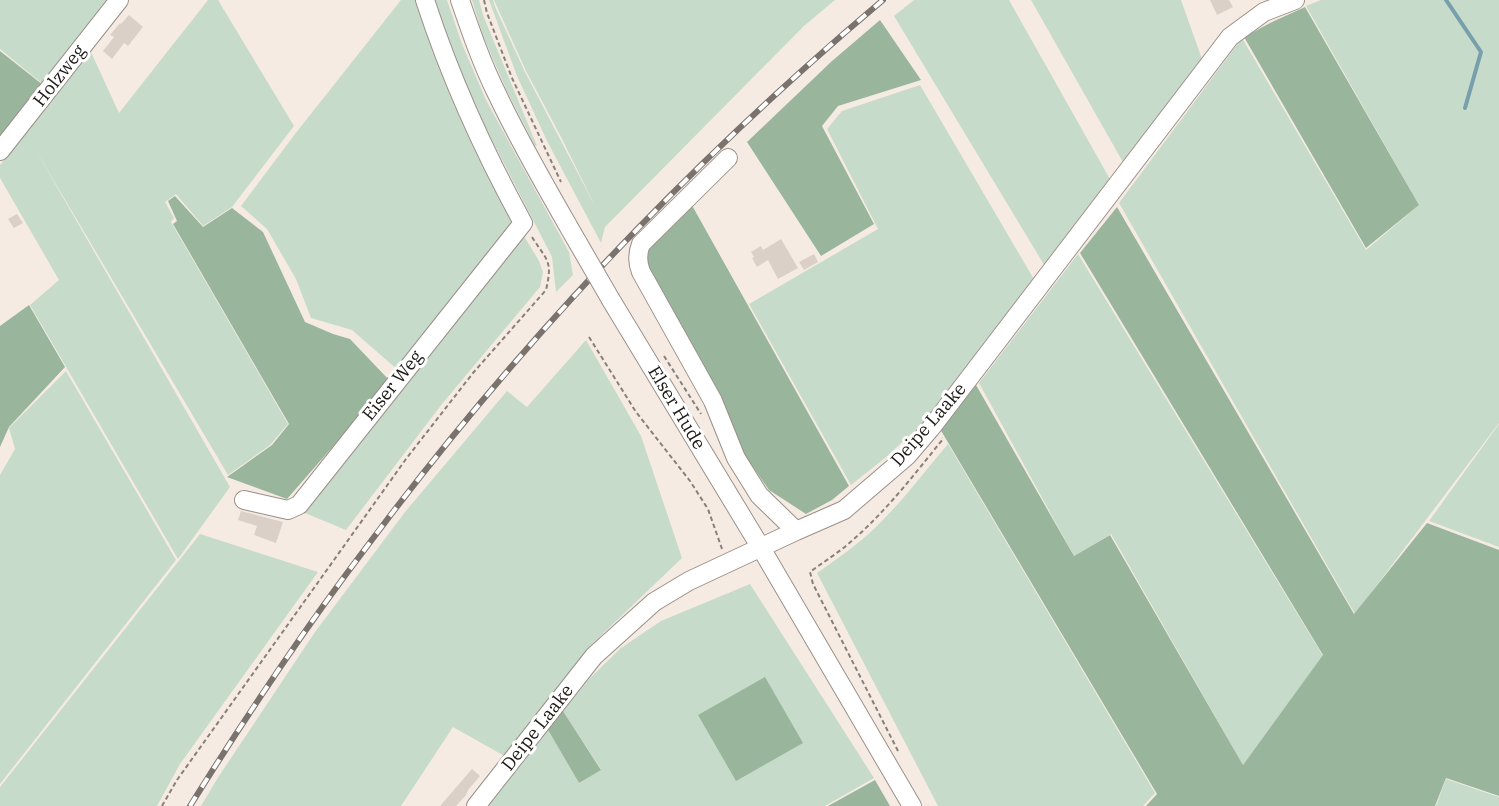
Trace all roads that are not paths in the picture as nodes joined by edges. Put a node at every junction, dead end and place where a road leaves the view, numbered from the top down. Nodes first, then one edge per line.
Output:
1 (119, 0) edge
2 (425, 0) edge
3 (460, 0) edge
4 (1295, 0) edge
5 (0, 151) edge
6 (728, 158) dead end
7 (244, 500) dead end
8 (796, 531) junction
9 (761, 548) junction
10 (476, 806) edge
11 (912, 806) edge

1 - 5 street, Holzweg
2 - 7 street, Eiser Weg
3 - 9 street, Elser Hude, bridge
4 - 8 street, Deipe Laake
6 - 8 street, Elser Hude
8 - 9 street, Deipe Laake
9 - 10 street, Deipe Laake
9 - 11 street, Elser Hude

